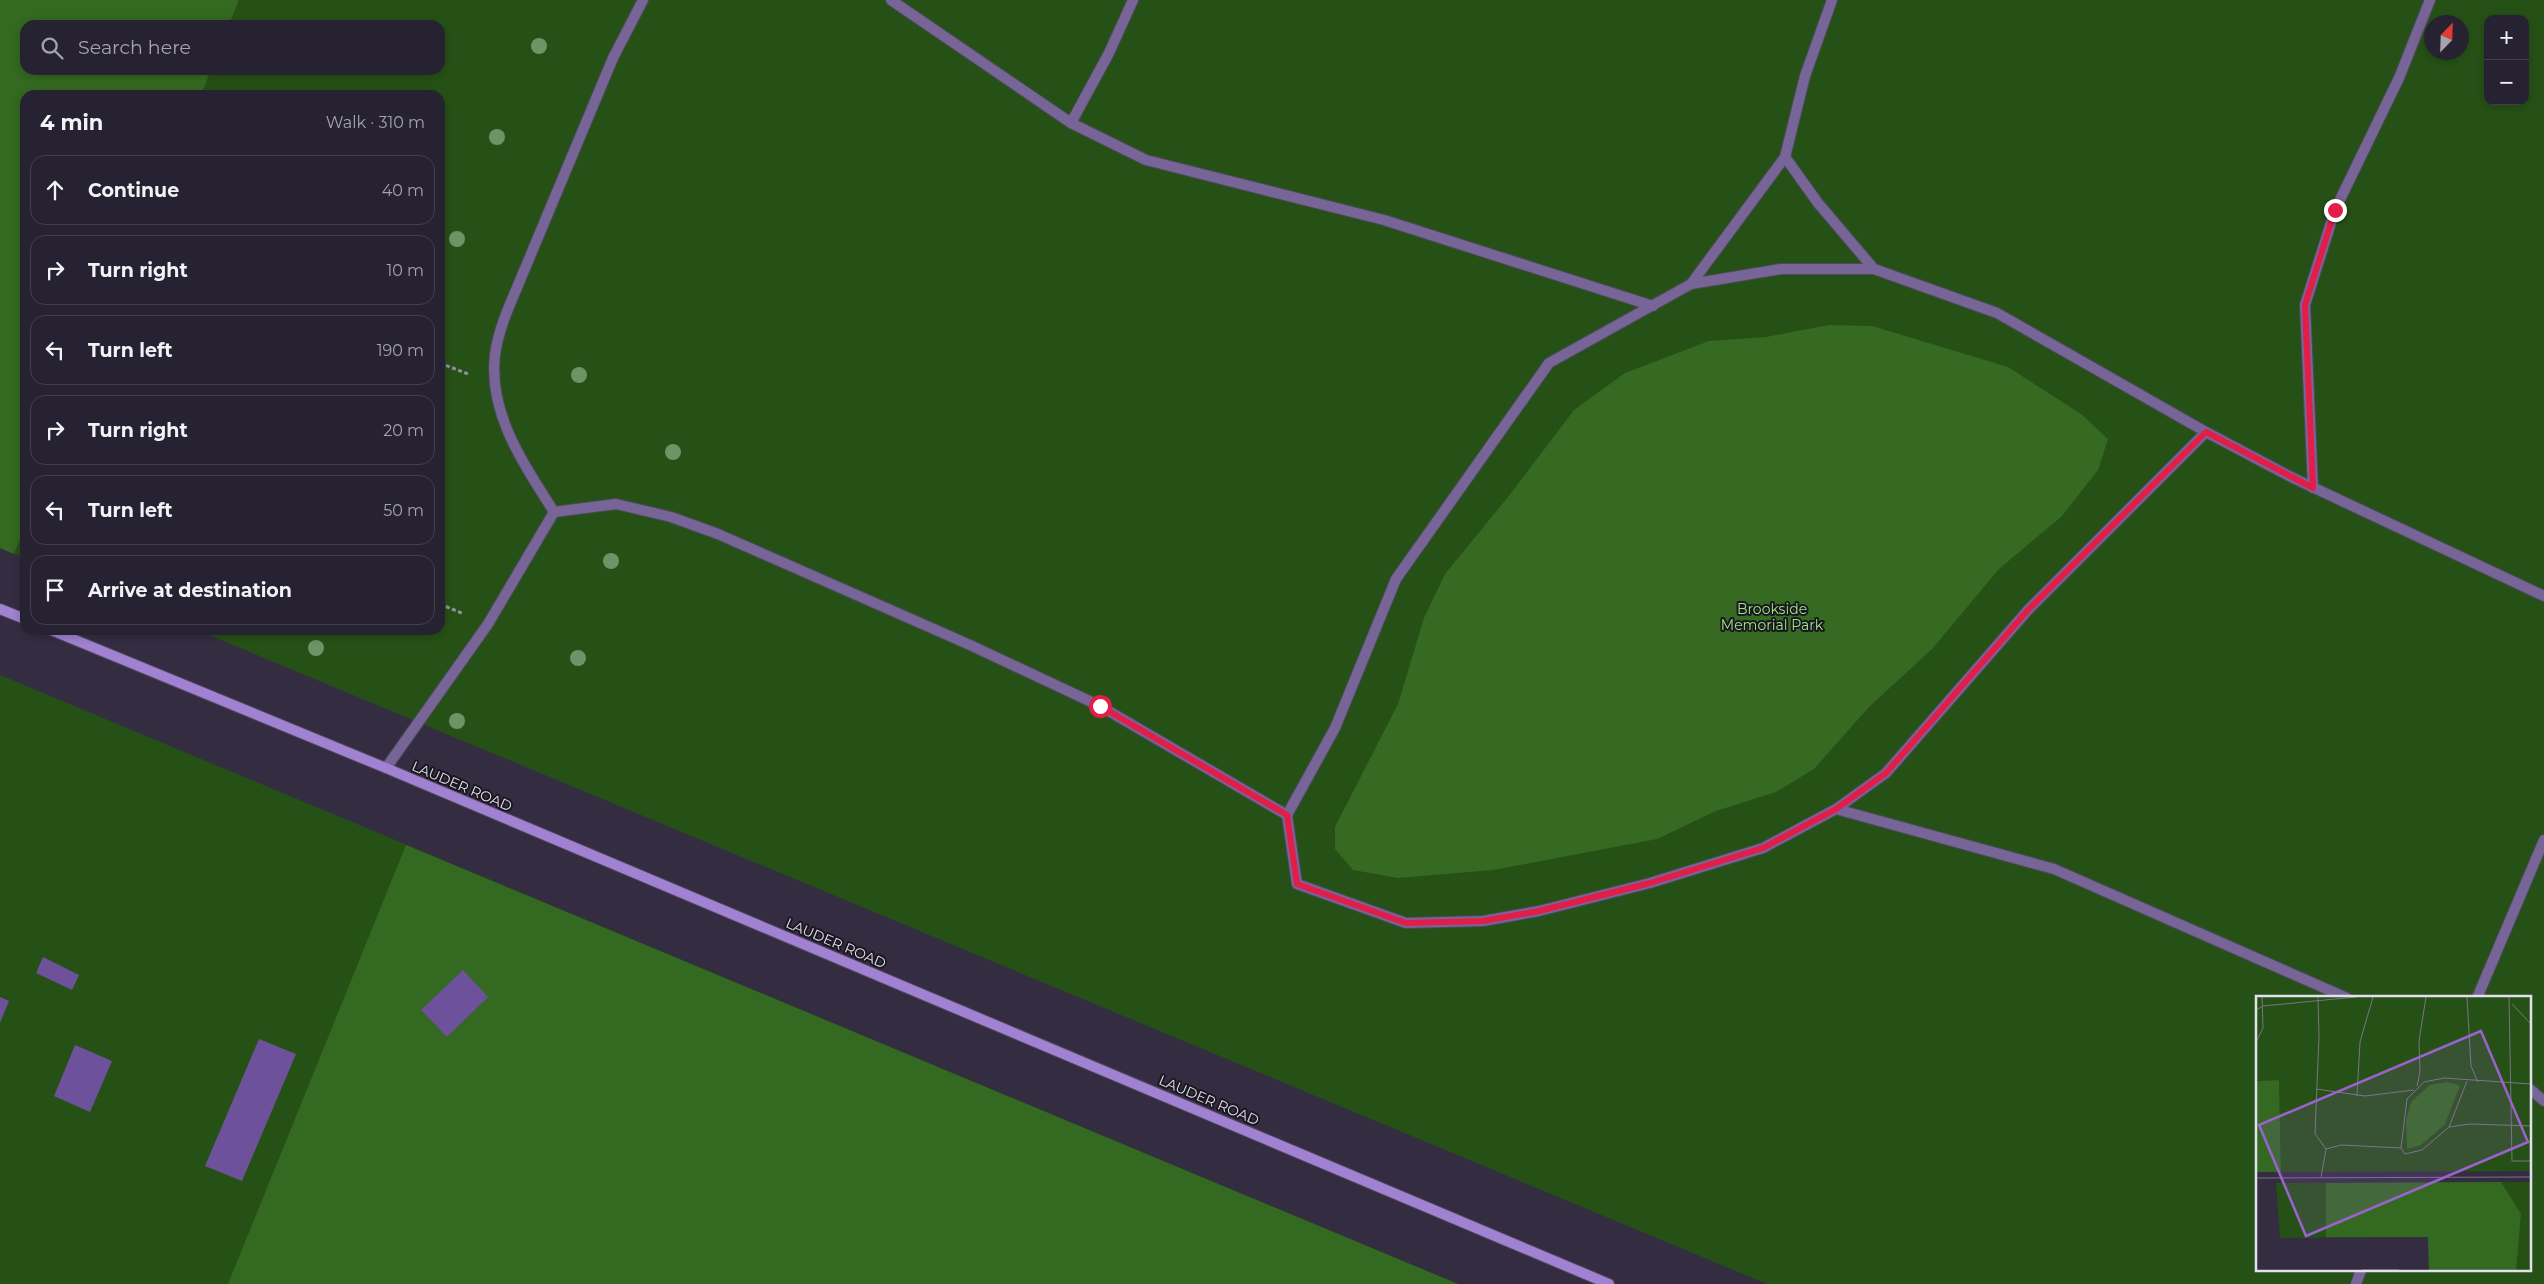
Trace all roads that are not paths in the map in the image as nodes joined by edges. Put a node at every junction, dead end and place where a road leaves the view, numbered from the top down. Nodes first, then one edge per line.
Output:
1 (643, 0) edge
2 (891, 0) edge
3 (1134, 0) edge
4 (1832, 0) edge
5 (2430, 0) edge
6 (1070, 122) junction
7 (1785, 158) junction
8 (1874, 269) junction
9 (1691, 284) junction
10 (1653, 306) junction
11 (2206, 432) junction
12 (2313, 488) junction
13 (554, 512) junction
14 (2544, 596) edge
15 (0, 609) edge
16 (20, 618) edge
17 (62, 635) edge
18 (386, 768) junction
19 (1836, 809) junction
20 (1287, 815) junction
21 (2544, 840) edge
22 (2342, 996) edge
23 (2478, 996) edge
24 (2532, 1091) edge
25 (2544, 1101) edge
26 (2360, 1272) edge
27 (1609, 1284) edge
28 (2356, 1284) edge

1 - 13 lane
2 - 6 lane
3 - 6 lane
4 - 7 lane
5 - 12 lane
6 - 10 lane
7 - 8 lane
7 - 9 lane
8 - 9 lane
8 - 11 lane
9 - 10 lane
10 - 20 lane
11 - 12 lane
11 - 19 lane
12 - 14 lane
13 - 18 lane
13 - 20 lane
15 - 16 main road
17 - 18 main road, LAUDER ROAD
18 - 27 main road, LAUDER ROAD
19 - 20 lane
19 - 22 lane
21 - 23 lane
24 - 25 lane
26 - 28 lane

